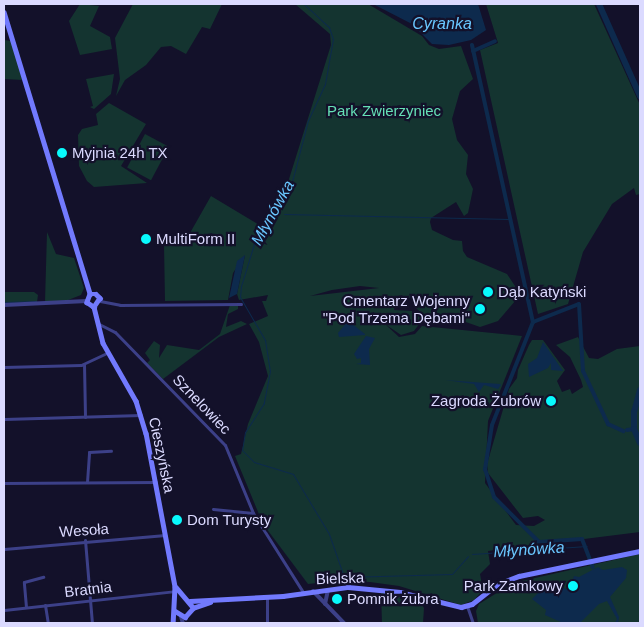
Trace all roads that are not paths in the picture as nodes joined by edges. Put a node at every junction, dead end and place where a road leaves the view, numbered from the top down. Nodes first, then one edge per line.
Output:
1 (4, 12) edge
2 (90, 294) junction
3 (87, 301) junction
4 (100, 301) junction
5 (241, 304) dead end
6 (4, 305) edge
7 (94, 306) junction
8 (97, 322) junction
9 (106, 327) junction
10 (99, 334) junction
11 (108, 353) junction
12 (84, 364) junction
13 (4, 367) edge
14 (141, 415) junction
15 (85, 417) junction
16 (4, 419) edge
17 (111, 451) dead end
18 (87, 482) junction
19 (156, 482) junction
20 (4, 483) edge
21 (212, 509) dead end
22 (253, 513) junction
23 (166, 535) junction
24 (85, 540) junction
25 (4, 549) edge
26 (640, 551) edge
27 (43, 577) dead end
28 (331, 587) junction
29 (176, 589) junction
30 (312, 591) junction
31 (303, 592) junction
32 (267, 597) junction
33 (184, 598) junction
34 (90, 600) junction
35 (190, 601) junction
36 (212, 601) junction
37 (176, 604) junction
38 (325, 604) junction
39 (45, 605) junction
40 (468, 606) junction
41 (26, 608) junction
42 (193, 608) junction
43 (4, 610) edge
44 (175, 611) junction
45 (181, 616) junction
46 (187, 616) junction
47 (48, 623) edge
48 (92, 623) edge
49 (172, 623) edge
50 (183, 623) edge
51 (266, 623) edge
52 (344, 623) edge
53 (473, 623) edge

1 - 2 main road
2 - 3 main road
2 - 4 main road
3 - 6 street
3 - 7 main road
4 - 5 street
4 - 7 main road
7 - 8 main road, Cieszyńska
8 - 9 street, Sznelowiec
8 - 10 main road, Cieszyńska
9 - 10 street
9 - 22 street, Sznelowiec
10 - 11 main road, Cieszyńska
11 - 12 street
11 - 14 main road, Cieszyńska
12 - 13 street
12 - 15 street
14 - 15 street
14 - 19 main road, Cieszyńska
15 - 16 street
17 - 18 street
18 - 19 street
18 - 20 street
19 - 23 main road, Cieszyńska
21 - 22 street
22 - 31 street, Sznelowiec
23 - 24 street, Wesoła
23 - 29 main road, Cieszyńska
24 - 25 street, Wesoła
24 - 34 street
26 - 40 main road
27 - 41 street
28 - 30 main road, Bielska
28 - 38 street
28 - 40 main road, Bielska
29 - 33 main road, Cieszyńska
29 - 34 street, Bratnia
29 - 37 main road, Cieszyńska
30 - 31 main road, Bielska
30 - 38 street
31 - 32 main road, Bielska
32 - 36 main road, Bielska
32 - 51 street
33 - 35 main road
33 - 37 main road
34 - 39 street, Bratnia
34 - 48 street
35 - 36 main road, Bielska
35 - 42 main road
36 - 42 main road, Bielska
37 - 44 main road
38 - 52 street
39 - 41 street, Bratnia
39 - 47 street
40 - 53 street
41 - 43 street, Bratnia
42 - 46 main road
44 - 45 main road
44 - 49 main road
45 - 46 main road
45 - 49 main road
45 - 50 street
46 - 50 street

